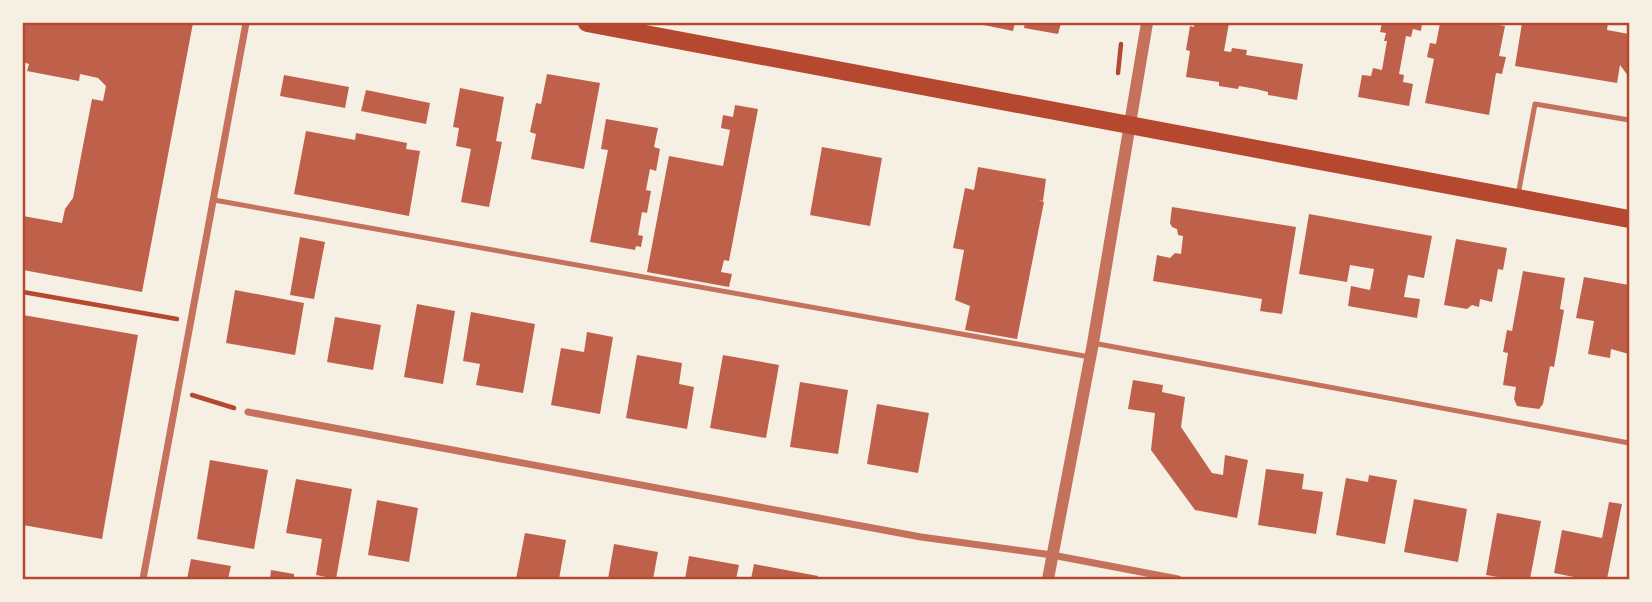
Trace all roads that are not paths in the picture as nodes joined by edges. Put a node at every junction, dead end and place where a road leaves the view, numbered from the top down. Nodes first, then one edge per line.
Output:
1 (246, 23) edge
2 (587, 23) edge
3 (1147, 23) edge
4 (1629, 120) edge
5 (1130, 125) junction
6 (1517, 198) junction
7 (214, 200) junction
8 (1629, 219) edge
9 (1093, 342) junction
10 (1090, 357) junction
11 (248, 412) road end
12 (1629, 443) edge
13 (1052, 555) junction
14 (143, 579) edge
15 (1048, 579) edge
16 (1178, 579) edge

1 - 7 street
2 - 5 main road
3 - 5 street
4 - 6 lane
5 - 6 main road
5 - 9 street
6 - 8 main road
7 - 10 lane
7 - 14 street
9 - 10 street
9 - 12 lane
10 - 13 street
11 - 13 street
13 - 15 street
13 - 16 street

